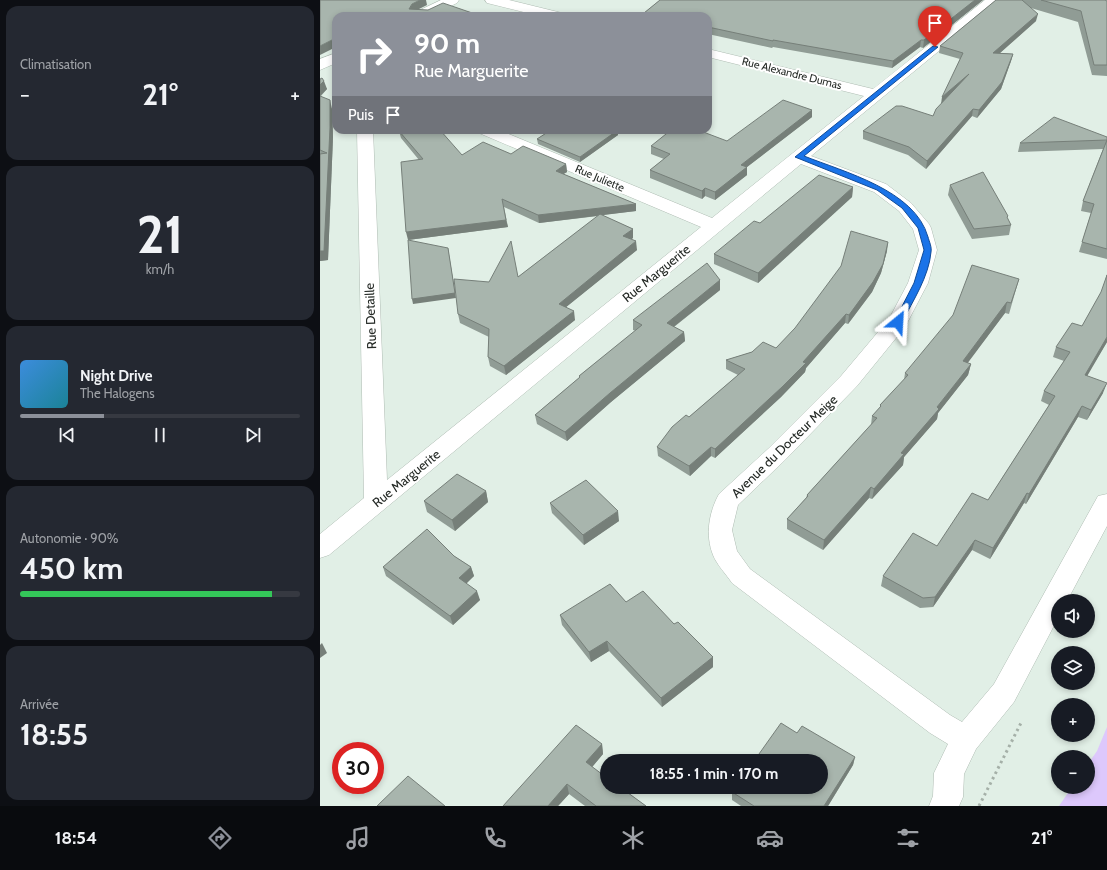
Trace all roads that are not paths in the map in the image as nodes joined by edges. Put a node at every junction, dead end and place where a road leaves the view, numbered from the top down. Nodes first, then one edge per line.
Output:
1 (452, 0) edge
2 (492, 0) edge
3 (994, 0) edge
4 (427, 12) edge
5 (541, 12) edge
6 (712, 54) edge
7 (332, 59) edge
8 (320, 65) edge
9 (876, 94) junction
10 (365, 134) edge
11 (495, 134) edge
12 (799, 157) junction
13 (714, 226) junction
14 (376, 502) junction
15 (1107, 503) edge
16 (320, 548) edge
17 (966, 739) junction
18 (944, 806) edge

1 - 4 street
2 - 5 street
3 - 9 street, Rue Marguerite
6 - 9 street, Rue Alexandre Dumas
7 - 8 street
9 - 12 street, Rue Marguerite
10 - 14 street, Rue Detaille
11 - 13 street, Rue Juliette
12 - 13 street, Rue Marguerite
12 - 17 street, Avenue du Docteur Meige
13 - 14 street, Rue Marguerite
14 - 16 street, Rue Marguerite
15 - 17 street
17 - 18 street

